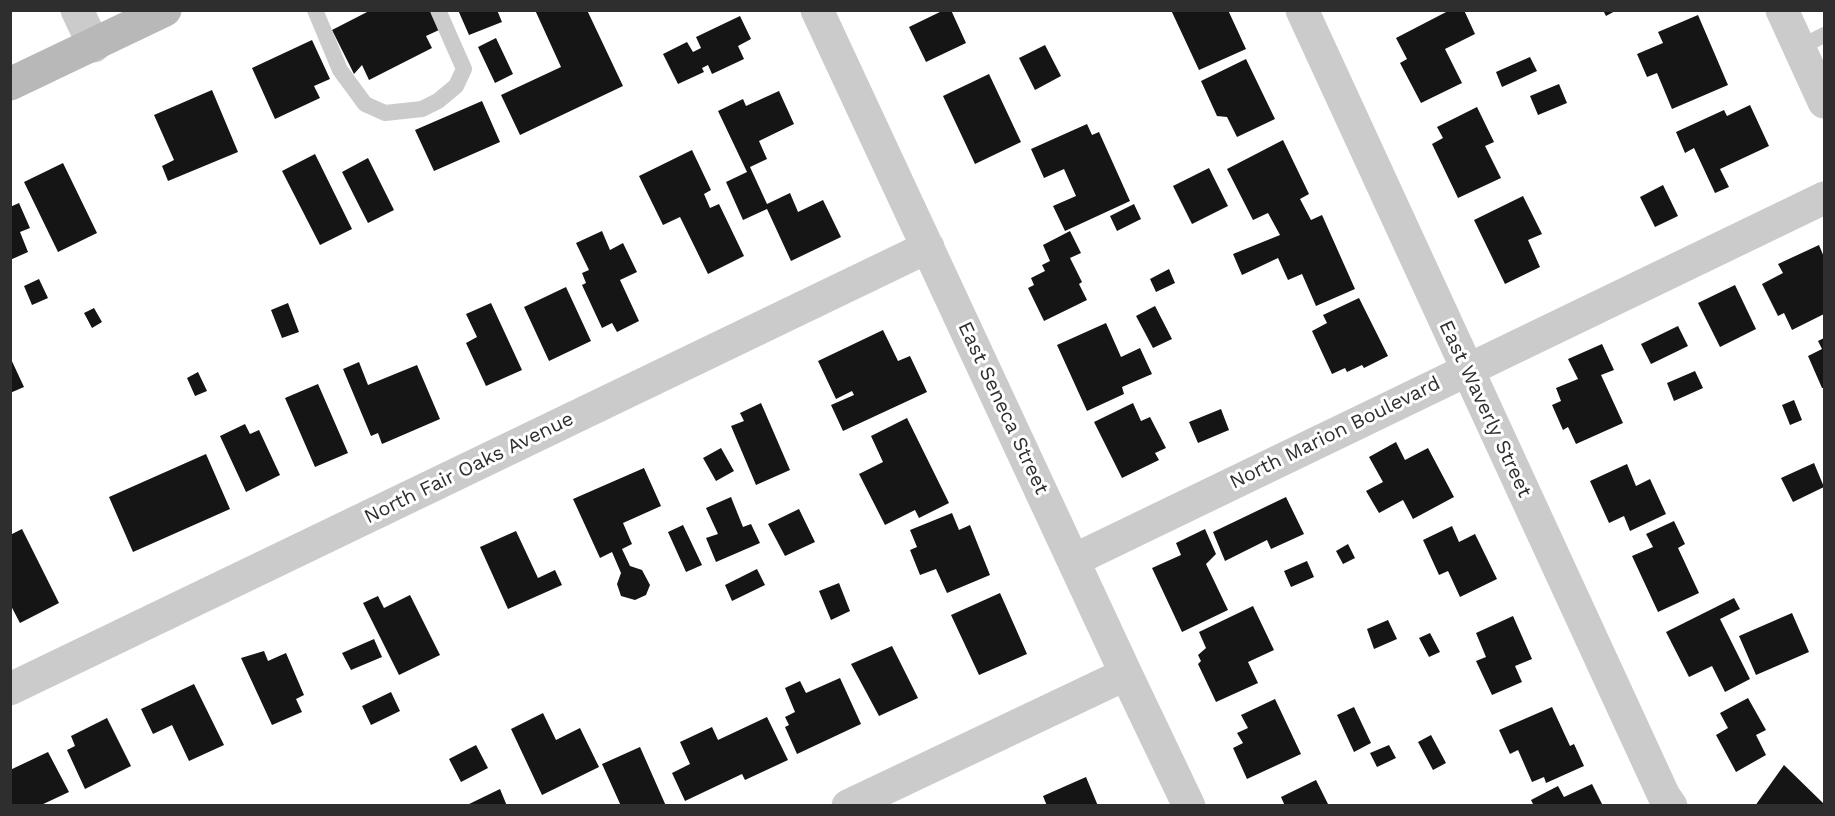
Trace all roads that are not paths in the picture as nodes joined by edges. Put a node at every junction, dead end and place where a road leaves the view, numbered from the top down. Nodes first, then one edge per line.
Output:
1 (77, 10) edge
2 (165, 10) edge
3 (315, 10) edge
4 (438, 10) edge
5 (818, 10) edge
6 (1302, 10) edge
7 (1782, 10) edge
8 (1812, 41) edge
9 (93, 46) junction
10 (10, 84) edge
11 (1824, 102) edge
12 (1824, 198) edge
13 (928, 247) junction
14 (1466, 369) junction
15 (1074, 560) junction
16 (1126, 674) junction
17 (10, 689) edge
18 (848, 806) edge
19 (1189, 806) edge
20 (1671, 806) edge

1 - 9 street
2 - 9 street
3 - 4 lane
5 - 13 street, East Seneca Street
6 - 14 street, East Waverly Street
7 - 8 street
8 - 11 street
9 - 10 street
12 - 14 street, North Marion Boulevard
13 - 15 street, East Seneca Street
13 - 17 street, North Fair Oaks Avenue
14 - 15 street, North Marion Boulevard
14 - 20 street, East Waverly Street
15 - 16 street, East Seneca Street
16 - 18 street
16 - 19 street, East Seneca Street

